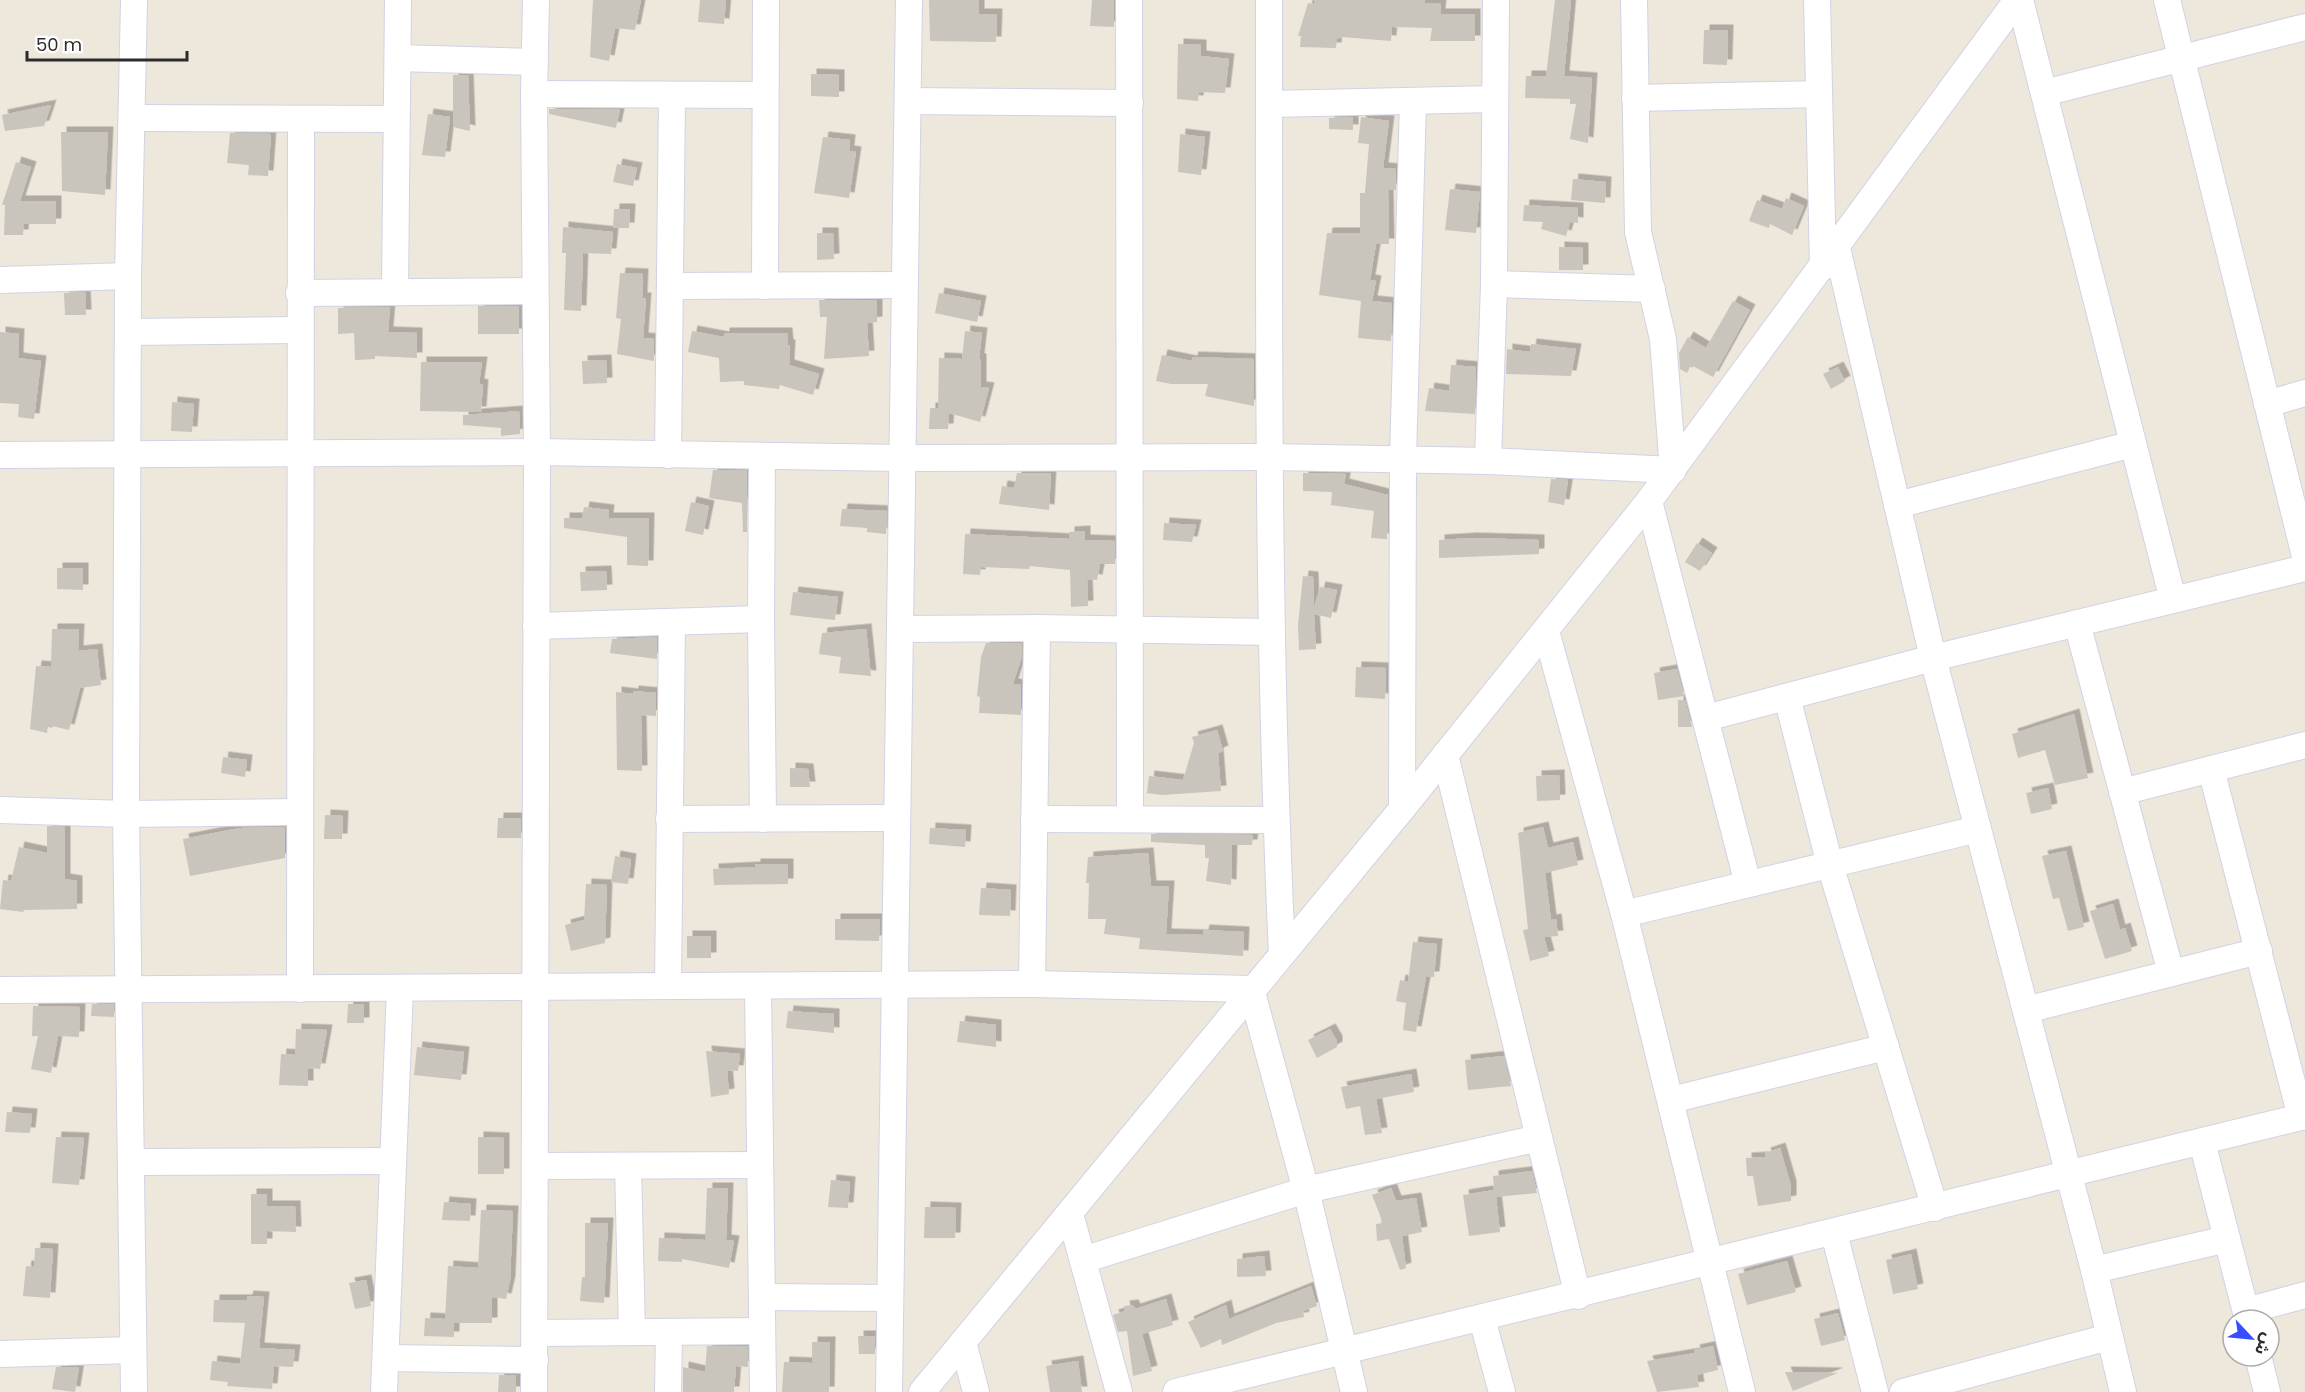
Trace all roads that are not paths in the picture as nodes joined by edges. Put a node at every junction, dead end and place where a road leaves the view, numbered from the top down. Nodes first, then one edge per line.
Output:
1 (134, 0) edge
2 (398, 0) edge
3 (536, 0) edge
4 (766, 0) edge
5 (909, 0) edge
6 (1130, 0) edge
7 (1269, 0) edge
8 (1496, 0) edge
9 (1634, 0) edge
10 (1817, 0) edge
11 (2019, 0) edge
12 (2167, 0) edge
13 (2305, 27) edge
14 (2180, 57) junction
15 (398, 58) junction
16 (535, 62) junction
17 (2044, 93) junction
18 (534, 94) junction
19 (1819, 94) junction
20 (765, 95) junction
21 (672, 96) junction
22 (1635, 98) junction
23 (1494, 99) junction
24 (908, 101) junction
25 (1413, 101) junction
26 (1130, 103) junction
27 (1269, 104) junction
28 (132, 118) junction
29 (301, 119) junction
30 (396, 119) junction
31 (1830, 258) junction
32 (128, 276) junction
33 (0, 280) edge
34 (1494, 284) junction
35 (904, 285) junction
36 (670, 286) junction
37 (765, 286) junction
38 (1652, 289) junction
39 (395, 291) junction
40 (535, 291) junction
41 (299, 293) junction
42 (299, 330) junction
43 (128, 332) junction
44 (2305, 393) edge
45 (2267, 404) junction
46 (2133, 444) junction
47 (537, 452) junction
48 (300, 454) junction
49 (0, 455) edge
50 (668, 455) junction
51 (127, 456) junction
52 (762, 456) junction
53 (1269, 457) junction
54 (901, 458) junction
55 (1130, 458) junction
56 (1403, 459) junction
57 (1488, 461) junction
58 (1673, 470) junction
59 (1649, 501) junction
60 (1897, 505) junction
61 (2305, 556) edge
62 (2305, 568) edge
63 (2173, 600) junction
64 (760, 619) junction
65 (672, 622) junction
66 (2077, 623) junction
67 (536, 626) junction
68 (1037, 628) junction
69 (900, 629) junction
70 (1132, 630) junction
71 (1546, 630) junction
72 (1272, 632) junction
73 (1933, 658) junction
74 (1787, 697) junction
75 (1706, 718) junction
76 (2305, 745) edge
77 (1445, 755) junction
78 (2211, 769) junction
79 (2122, 792) junction
80 (1402, 809) junction
81 (0, 810) edge
82 (300, 812) junction
83 (126, 814) junction
84 (896, 818) junction
85 (1130, 818) junction
86 (669, 819) junction
87 (764, 819) junction
88 (1034, 819) junction
89 (1275, 820) junction
90 (1978, 829) junction
91 (1830, 865) junction
92 (1748, 884) junction
93 (1624, 914) junction
94 (2259, 951) junction
95 (1282, 953) junction
96 (2171, 973) junction
97 (895, 984) junction
98 (1032, 984) junction
99 (668, 986) junction
100 (758, 986) junction
101 (536, 987) junction
102 (129, 989) junction
103 (300, 989) junction
104 (400, 989) junction
105 (1251, 989) junction
106 (0, 990) edge
107 (2025, 1010) junction
108 (1886, 1047) junction
109 (1671, 1100) junction
110 (2303, 1117) edge
111 (1539, 1138) junction
112 (2202, 1142) junction
113 (393, 1161) junction
114 (131, 1162) junction
115 (760, 1165) junction
116 (535, 1166) junction
117 (628, 1166) junction
118 (2069, 1175) junction
119 (1306, 1190) junction
120 (1935, 1208) junction
121 (1070, 1214) junction
122 (1834, 1233) junction
123 (2227, 1239) junction
124 (1083, 1260) junction
125 (1711, 1263) junction
126 (2094, 1270) junction
127 (2305, 1295) edge
128 (1578, 1296) junction
129 (762, 1297) junction
130 (890, 1298) junction
131 (2245, 1308) edge
132 (2267, 1308) edge
133 (1482, 1319) junction
134 (762, 1331) junction
135 (632, 1332) junction
136 (669, 1332) junction
137 (535, 1333) junction
138 (2109, 1337) junction
139 (963, 1342) junction
140 (132, 1350) junction
141 (1343, 1350) junction
142 (0, 1354) edge
143 (386, 1358) junction
144 (535, 1360) junction
145 (2261, 1368) edge
146 (1978, 1383) edge
147 (134, 1392) edge
148 (384, 1392) edge
149 (534, 1392) edge
150 (668, 1392) edge
151 (762, 1392) edge
152 (889, 1392) edge
153 (922, 1392) edge
154 (976, 1392) edge
155 (1119, 1392) edge
156 (1176, 1392) edge
157 (1354, 1392) edge
158 (1502, 1392) edge
159 (1742, 1392) edge
160 (1875, 1392) edge
161 (1903, 1392) edge
162 (2123, 1392) edge
163 (2267, 1392) edge

1 - 28 street
2 - 15 street
3 - 16 street
4 - 20 street
5 - 24 street
6 - 26 street
7 - 27 street
8 - 23 street
9 - 22 street
10 - 19 street
11 - 17 street
11 - 31 street
12 - 14 street
13 - 14 street
14 - 17 street
14 - 45 street
15 - 16 street
15 - 30 street
16 - 18 street
17 - 46 street
18 - 21 street
18 - 40 street
19 - 22 street
19 - 31 street
20 - 21 street
20 - 37 street
21 - 36 street
22 - 38 street
23 - 25 street
23 - 34 street
24 - 26 street
24 - 35 street
25 - 27 street
25 - 56 street
26 - 55 street
27 - 53 street
28 - 29 street
28 - 32 street
29 - 30 street
29 - 41 street
30 - 39 street
31 - 58 street
31 - 60 street
32 - 33 street
32 - 43 street
34 - 38 street
34 - 57 street
35 - 37 street
35 - 54 street
36 - 37 street
36 - 50 street
38 - 58 street
39 - 40 street
39 - 41 street
40 - 47 street
41 - 42 street
42 - 43 street
42 - 48 street
43 - 51 street
44 - 45 street
45 - 61 street
46 - 60 street
46 - 63 street
47 - 48 street
47 - 50 street
47 - 67 street
48 - 51 street
48 - 82 street
49 - 51 street
50 - 52 street
51 - 83 street
52 - 54 street
52 - 64 street
53 - 55 street
53 - 56 street
53 - 72 street
54 - 55 street
54 - 69 street
55 - 70 street
56 - 57 street
56 - 80 street
57 - 58 street
58 - 59 street
59 - 71 street
59 - 75 street
60 - 73 street
62 - 63 street
63 - 66 street
64 - 65 street
64 - 87 street
65 - 67 street
65 - 86 street
66 - 73 street
66 - 79 street
67 - 101 street
68 - 69 street
68 - 70 street
68 - 88 street
69 - 84 street
70 - 72 street
70 - 85 street
71 - 77 street
71 - 93 street
72 - 89 street
73 - 74 street
73 - 90 street
74 - 75 street
74 - 91 street
75 - 92 street
76 - 78 street
77 - 80 street
77 - 111 street
78 - 79 street
78 - 94 street
79 - 96 street
80 - 95 street
81 - 83 street
82 - 83 street
82 - 103 street
83 - 102 street
84 - 87 street
84 - 97 street
85 - 88 street
85 - 89 street
86 - 87 street
86 - 99 street
88 - 98 street
89 - 95 street
90 - 91 street
90 - 107 street
91 - 92 street
91 - 108 street
92 - 93 street
93 - 109 street
94 - 96 street
94 - 110 street
95 - 105 street
96 - 107 street
97 - 98 street
97 - 100 street
97 - 130 street
98 - 105 street
99 - 100 street
99 - 101 street
100 - 115 street
101 - 104 street
101 - 116 street
102 - 103 street
102 - 106 street
102 - 114 street
103 - 104 street
104 - 113 street
105 - 119 street
105 - 121 street
107 - 118 street
108 - 109 street
108 - 120 street
109 - 125 street
110 - 112 street
111 - 119 street
111 - 128 street
112 - 118 street
112 - 123 street
113 - 114 street
113 - 143 street
114 - 140 street
115 - 117 street
115 - 129 street
116 - 117 street
116 - 137 street
117 - 135 street
118 - 120 street
118 - 126 street
119 - 124 street
119 - 141 street
120 - 122 street
121 - 124 street
121 - 139 street
122 - 125 street
122 - 160 street
123 - 126 street
123 - 131 street
124 - 155 street
125 - 128 street
125 - 159 street
126 - 138 street
127 - 132 street
128 - 133 street
129 - 130 street
129 - 134 street
130 - 152 street
133 - 141 street
133 - 158 street
134 - 136 street
134 - 151 street
135 - 136 street
135 - 137 street
136 - 150 street
137 - 144 street
138 - 146 street
138 - 162 street
139 - 153 street
139 - 154 street
140 - 142 street
140 - 147 street
141 - 156 street
141 - 157 street
143 - 144 street
143 - 148 street
144 - 149 street
145 - 163 street
146 - 161 street

